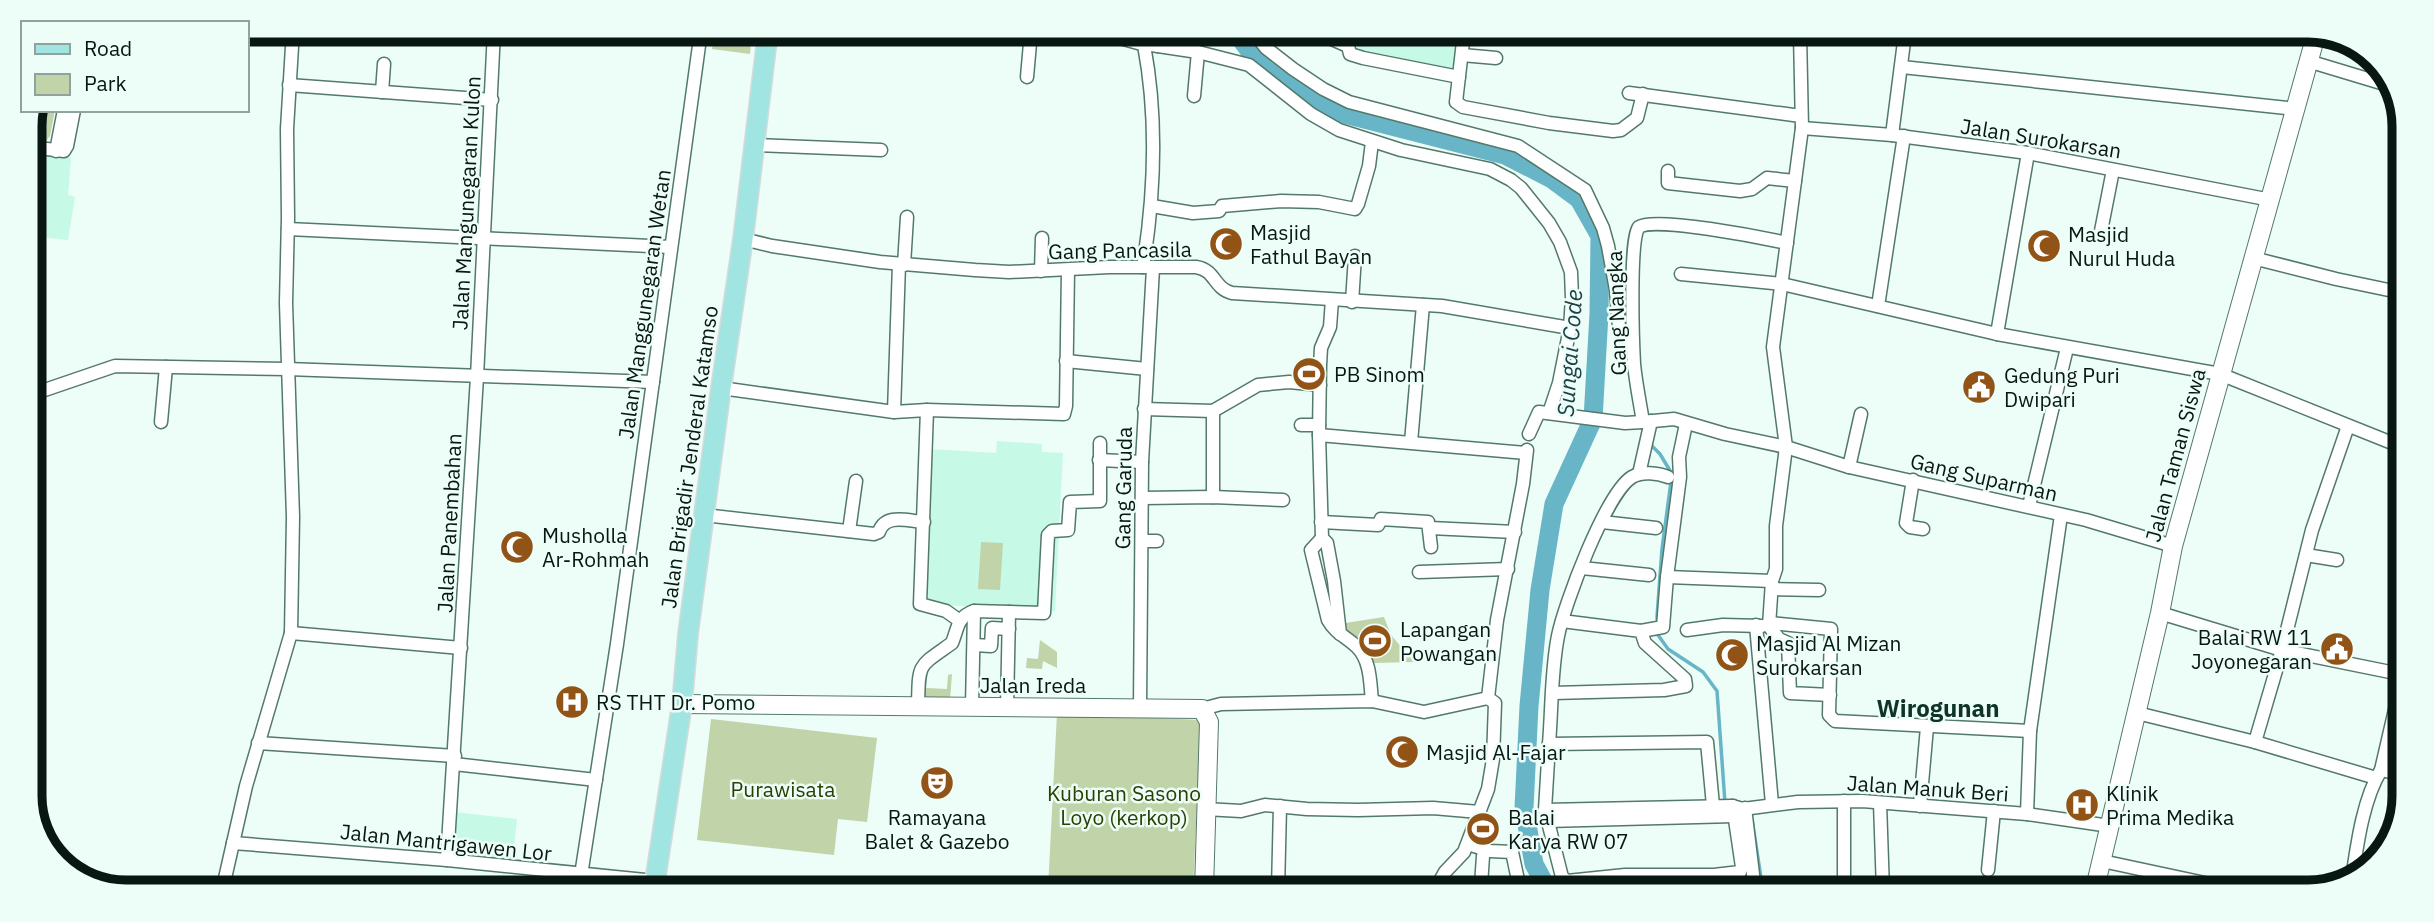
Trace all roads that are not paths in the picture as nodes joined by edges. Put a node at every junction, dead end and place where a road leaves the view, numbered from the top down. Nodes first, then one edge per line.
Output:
1 (292, 42) edge
2 (494, 42) edge
3 (699, 42) edge
4 (767, 42) edge
5 (1030, 42) edge
6 (1133, 42) edge
7 (1158, 42) edge
8 (1261, 42) edge
9 (1339, 42) edge
10 (1349, 42) edge
11 (1463, 42) edge
12 (1800, 42) edge
13 (1904, 42) edge
14 (2314, 43) edge
15 (1144, 45) junction
16 (1158, 46) junction
17 (1348, 46) junction
18 (1198, 52) junction
19 (1462, 55) junction
20 (1496, 58) dead end
21 (2308, 61) junction
22 (384, 64) dead end
23 (1902, 67) junction
24 (1027, 77) dead end
25 (1459, 77) junction
26 (2380, 83) edge
27 (289, 85) junction
28 (382, 92) junction
29 (1629, 93) dead end
30 (1643, 94) junction
31 (1194, 96) dead end
32 (492, 100) junction
33 (2295, 109) junction
34 (64, 112) edge
35 (74, 112) edge
36 (1802, 122) junction
37 (1898, 135) junction
38 (1372, 142) junction
39 (755, 145) junction
40 (42, 148) edge
41 (881, 150) dead end
42 (56, 151) junction
43 (2028, 153) junction
44 (2113, 170) junction
45 (1668, 171) dead end
46 (1795, 181) junction
47 (2271, 200) junction
48 (1152, 206) junction
49 (907, 217) dead end
50 (288, 229) junction
51 (2101, 231) dead end
52 (484, 237) junction
53 (1042, 238) dead end
54 (743, 239) junction
55 (1787, 243) junction
56 (671, 247) junction
57 (1355, 256) dead end
58 (2253, 258) junction
59 (902, 264) junction
60 (1148, 267) junction
61 (1068, 270) junction
62 (1041, 271) junction
63 (1682, 274) dead end
64 (1782, 284) junction
65 (2392, 290) edge
66 (1332, 300) junction
67 (1352, 302) junction
68 (1423, 305) junction
69 (1878, 306) junction
70 (1570, 328) junction
71 (1997, 334) junction
72 (2067, 348) junction
73 (1633, 351) junction
74 (1066, 361) junction
75 (166, 367) junction
76 (288, 369) junction
77 (1147, 369) junction
78 (2220, 374) junction
79 (477, 377) junction
80 (653, 382) junction
81 (1320, 385) junction
82 (720, 388) junction
83 (42, 392) edge
84 (1144, 409) junction
85 (927, 410) junction
86 (1213, 411) junction
87 (894, 412) junction
88 (1552, 413) junction
89 (1861, 414) dead end
90 (161, 422) dead end
91 (1647, 422) junction
92 (1686, 424) junction
93 (1301, 425) dead end
94 (2348, 426) junction
95 (1319, 430) junction
96 (1528, 434) dead end
97 (1411, 442) junction
98 (1100, 443) dead end
99 (2392, 443) edge
100 (1786, 447) junction
101 (1099, 460) junction
102 (1142, 462) junction
103 (1849, 467) junction
104 (1639, 474) junction
105 (1668, 477) dead end
106 (1913, 480) junction
107 (856, 481) dead end
108 (1213, 497) junction
109 (1143, 498) junction
110 (1283, 500) dead end
111 (2029, 506) junction
112 (704, 515) junction
113 (2061, 515) junction
114 (924, 522) junction
115 (1321, 522) junction
116 (1602, 522) junction
117 (1430, 528) junction
118 (1656, 528) dead end
119 (1923, 530) dead end
120 (849, 531) junction
121 (1515, 532) junction
122 (1142, 541) junction
123 (1157, 541) dead end
124 (2173, 546) junction
125 (1431, 547) dead end
126 (2306, 555) junction
127 (2337, 560) dead end
128 (1582, 568) junction
129 (1508, 569) junction
130 (1419, 572) dead end
131 (1649, 575) dead end
132 (1667, 577) junction
133 (1772, 585) junction
134 (1819, 590) dead end
135 (974, 611) junction
136 (1009, 612) junction
137 (2160, 613) junction
138 (960, 621) junction
139 (1562, 621) junction
140 (1765, 625) junction
141 (1009, 629) junction
142 (1651, 629) junction
143 (1687, 630) dead end
144 (291, 633) junction
145 (974, 645) junction
146 (461, 648) junction
147 (2282, 650) junction
148 (1669, 667) junction
149 (2392, 672) edge
150 (1668, 690) junction
151 (1553, 693) junction
152 (1830, 695) junction
153 (1488, 698) junction
154 (1372, 701) junction
155 (682, 704) junction
156 (918, 707) junction
157 (972, 707) junction
158 (1007, 707) junction
159 (1140, 708) junction
160 (1202, 709) junction
161 (2137, 713) junction
162 (2392, 721) edge
163 (1927, 727) junction
164 (2030, 732) junction
165 (2255, 742) junction
166 (258, 743) junction
167 (1549, 744) junction
168 (454, 760) junction
169 (2379, 774) junction
170 (2392, 774) edge
171 (596, 780) junction
172 (1844, 801) junction
173 (1880, 803) junction
174 (1772, 804) junction
175 (1280, 806) junction
176 (1920, 806) junction
177 (1205, 809) junction
178 (1739, 810) junction
179 (1713, 811) junction
180 (1993, 811) junction
181 (1479, 812) junction
182 (2027, 814) junction
183 (1546, 816) junction
184 (2110, 826) junction
185 (233, 843) junction
186 (1468, 844) junction
187 (1483, 856) dead end
188 (447, 860) junction
189 (2102, 861) junction
190 (2354, 867) edge
191 (1989, 870) dead end
192 (225, 880) edge
193 (568, 880) edge
194 (580, 880) edge
195 (655, 880) edge
196 (1204, 880) edge
197 (1278, 880) edge
198 (1439, 880) edge
199 (1483, 880) edge
200 (1518, 880) edge
201 (1566, 880) edge
202 (1577, 880) edge
203 (1753, 880) edge
204 (1844, 880) edge
205 (1883, 880) edge
206 (2097, 880) edge
207 (2191, 880) edge

1 - 27 street
2 - 32 street, Jalan Mangunegaran Kulon
3 - 56 street, Jalan Manggunegaran Wetan
4 - 39 main road, Jalan Brigadir Jenderal Katamso
5 - 24 street
6 - 15 street
7 - 16 street
8 - 73 street
9 - 17 street
10 - 17 street
11 - 19 street
12 - 36 street
13 - 23 street
14 - 21 main road, Jalan Taman Siswa
15 - 16 street
15 - 48 street, Gang Garuda
16 - 18 street
17 - 25 street
18 - 31 street
18 - 38 street
19 - 20 street
19 - 25 street
21 - 26 street
21 - 33 main road, Jalan Taman Siswa
22 - 28 street
23 - 33 street
23 - 37 street
25 - 30 street
27 - 28 street
27 - 50 street
28 - 32 street
29 - 30 street, Jalan Surokarsan
30 - 36 street, Jalan Surokarsan
32 - 52 street, Jalan Mangunegaran Kulon
33 - 47 main road, Jalan Taman Siswa
34 - 42 street
35 - 42 street
36 - 37 street, Jalan Surokarsan
36 - 46 street
37 - 43 street, Jalan Surokarsan
37 - 69 street
38 - 48 street
38 - 70 street
39 - 41 street
39 - 54 main road, Jalan Brigadir Jenderal Katamso
40 - 42 street
43 - 44 street, Jalan Surokarsan
43 - 71 street
44 - 47 street, Jalan Surokarsan
44 - 51 street
45 - 46 street
46 - 55 street
47 - 58 main road, Jalan Taman Siswa
48 - 60 street, Gang Garuda
49 - 59 street
50 - 52 street
50 - 76 street
52 - 56 street
52 - 79 street, Jalan Mangunegaran Kulon
53 - 62 street
54 - 59 street, Gang Pancasila
54 - 82 main road, Jalan Brigadir Jenderal Katamso
55 - 64 street
55 - 73 street, Gang Nangka
56 - 80 street, Jalan Manggunegaran Wetan
57 - 67 street
58 - 65 street
58 - 78 main road, Jalan Taman Siswa
59 - 62 street, Gang Pancasila
59 - 87 street
60 - 61 street, Gang Pancasila
60 - 66 street, Gang Pancasila
60 - 77 street, Gang Garuda
61 - 62 street, Gang Pancasila
61 - 74 street
63 - 64 street
64 - 69 street
64 - 100 street
66 - 67 street, Gang Pancasila
66 - 81 street
67 - 68 street, Gang Pancasila
68 - 70 street, Gang Pancasila
68 - 97 street
69 - 71 street
70 - 88 street
71 - 72 street
72 - 78 street
72 - 111 street
73 - 91 street, Gang Nangka
74 - 77 street
74 - 85 street
75 - 76 street
75 - 83 street
75 - 90 street
76 - 79 street
76 - 144 street
77 - 84 street, Gang Garuda
78 - 94 street
78 - 124 main road, Jalan Taman Siswa
79 - 80 street
79 - 146 street, Jalan Panembahan
80 - 171 street, Jalan Manggunegaran Wetan
81 - 86 street
81 - 95 street
82 - 87 street
82 - 112 main road, Jalan Brigadir Jenderal Katamso
84 - 86 street
84 - 102 street, Gang Garuda
85 - 87 street
85 - 114 street
86 - 108 street
88 - 91 street
88 - 96 street
89 - 103 street
91 - 92 street
91 - 104 street
92 - 100 street, Gang Suparman
92 - 132 street
93 - 95 street
94 - 99 street
94 - 126 street
95 - 97 street
95 - 115 street
97 - 121 street
98 - 101 street
100 - 103 street, Gang Suparman
100 - 133 street
101 - 102 street
101 - 136 street
102 - 109 street, Gang Garuda
103 - 106 street, Gang Suparman
104 - 105 street
104 - 116 street
106 - 111 street, Gang Suparman
106 - 119 street
107 - 120 street
108 - 109 street
108 - 110 street
109 - 122 street, Gang Garuda
111 - 113 street, Gang Suparman
112 - 120 street
112 - 155 main road, Jalan Brigadir Jenderal Katamso
113 - 124 street, Gang Suparman
113 - 164 street
114 - 120 street
114 - 138 street
115 - 117 street
115 - 154 street
116 - 118 street
116 - 128 street
117 - 121 street
117 - 125 street
121 - 129 street
122 - 123 street
122 - 159 street, Gang Garuda
124 - 137 main road, Jalan Taman Siswa
126 - 127 street
126 - 147 street
128 - 131 street
128 - 139 street
129 - 130 street
129 - 153 street
132 - 133 street
132 - 142 street
133 - 134 street
133 - 140 street
135 - 136 street
135 - 138 street
135 - 145 street
136 - 141 street
137 - 147 street
137 - 161 main road, Jalan Taman Siswa
138 - 156 street
139 - 142 street
139 - 151 street
140 - 143 street
140 - 152 street
140 - 152 street
140 - 174 street
141 - 145 street
141 - 158 street
142 - 148 street
144 - 146 street
144 - 166 street
145 - 157 street
146 - 168 street, Jalan Panembahan
147 - 149 street
147 - 165 street
148 - 150 street
148 - 150 street
150 - 151 street
151 - 167 street
152 - 163 street
153 - 154 street
153 - 181 street
154 - 160 street
155 - 156 main road, Jalan Ireda
155 - 195 main road, Jalan Brigadir Jenderal Katamso
156 - 157 main road, Jalan Ireda
157 - 158 main road, Jalan Ireda
158 - 159 main road, Jalan Ireda
159 - 160 main road, Jalan Ireda
160 - 177 main road
161 - 165 street
161 - 184 main road, Jalan Taman Siswa
162 - 169 street
163 - 164 street
163 - 176 street
164 - 182 street
165 - 169 street
166 - 168 street
166 - 185 street
167 - 179 street
167 - 183 street
168 - 171 street
168 - 188 street, Jalan Panembahan
169 - 170 street
169 - 190 street
171 - 194 street, Jalan Manggunegaran Wetan
172 - 173 street, Jalan Manuk Beri
172 - 174 street, Jalan Manuk Beri
172 - 204 street
173 - 176 street, Jalan Manuk Beri
173 - 205 street
174 - 178 street, Jalan Manuk Beri
175 - 177 street
175 - 181 street
175 - 197 street
176 - 180 street, Jalan Manuk Beri
177 - 196 main road
178 - 179 street, Jalan Manuk Beri
178 - 202 street
178 - 203 street
179 - 183 street, Jalan Manuk Beri
180 - 182 street, Jalan Manuk Beri
180 - 191 street
181 - 186 street
182 - 184 street, Jalan Manuk Beri
183 - 201 street
184 - 189 main road, Jalan Taman Siswa
185 - 188 street, Jalan Mantrigawen Lor
185 - 192 street
186 - 198 street
186 - 200 street
187 - 199 street
188 - 193 street, Jalan Mantrigawen Lor
189 - 206 main road, Jalan Taman Siswa
189 - 207 street

